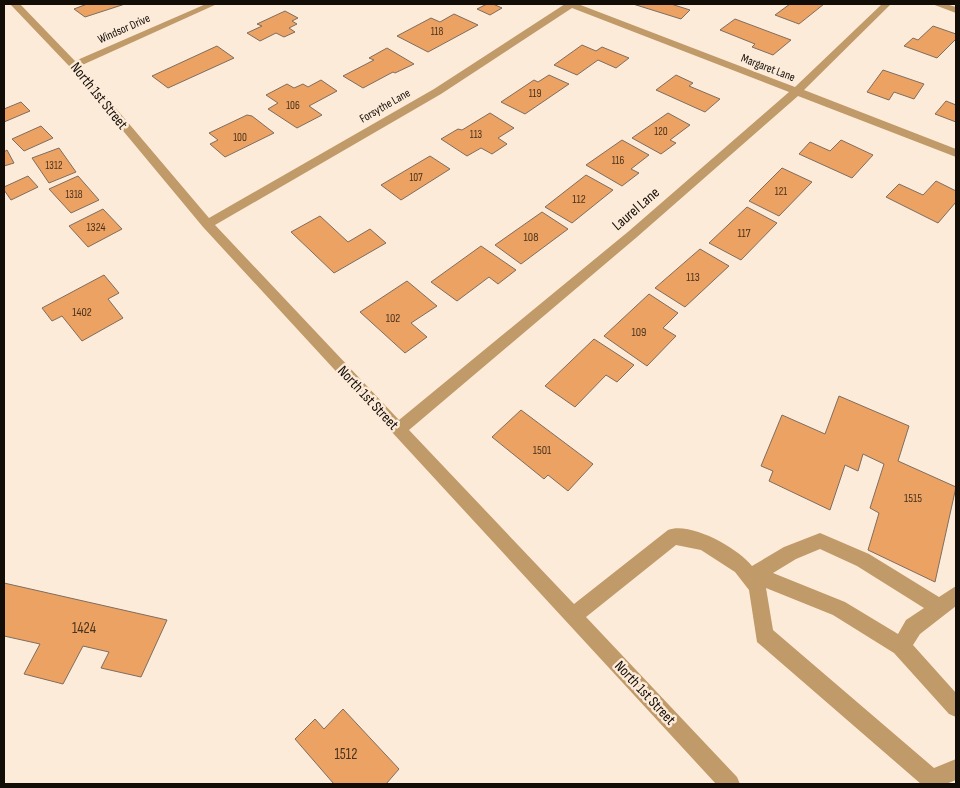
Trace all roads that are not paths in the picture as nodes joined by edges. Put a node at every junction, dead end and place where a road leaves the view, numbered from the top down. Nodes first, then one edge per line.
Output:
1 (15, 4) edge
2 (212, 4) edge
3 (570, 4) edge
4 (887, 4) edge
5 (938, 4) edge
6 (956, 10) edge
7 (74, 65) junction
8 (796, 92) junction
9 (956, 153) edge
10 (207, 224) junction
11 (398, 430) junction
12 (752, 576) junction
13 (956, 595) edge
14 (939, 607) junction
15 (573, 616) junction
16 (902, 646) junction
17 (956, 707) edge
18 (956, 769) edge
19 (730, 784) edge

1 - 7 street, North 1st Street
2 - 7 street, Windsor Drive
3 - 8 street, Margaret Lane
3 - 10 street, Forsythe Lane
4 - 8 street, Laurel Lane
5 - 6 street
7 - 10 street, North 1st Street
8 - 9 street, Margaret Lane
8 - 11 street, Laurel Lane
10 - 11 street, North 1st Street
11 - 15 street, North 1st Street
12 - 14 street
12 - 15 street
12 - 16 street
12 - 18 street
13 - 14 street
14 - 16 street
15 - 19 street, North 1st Street
16 - 17 street

